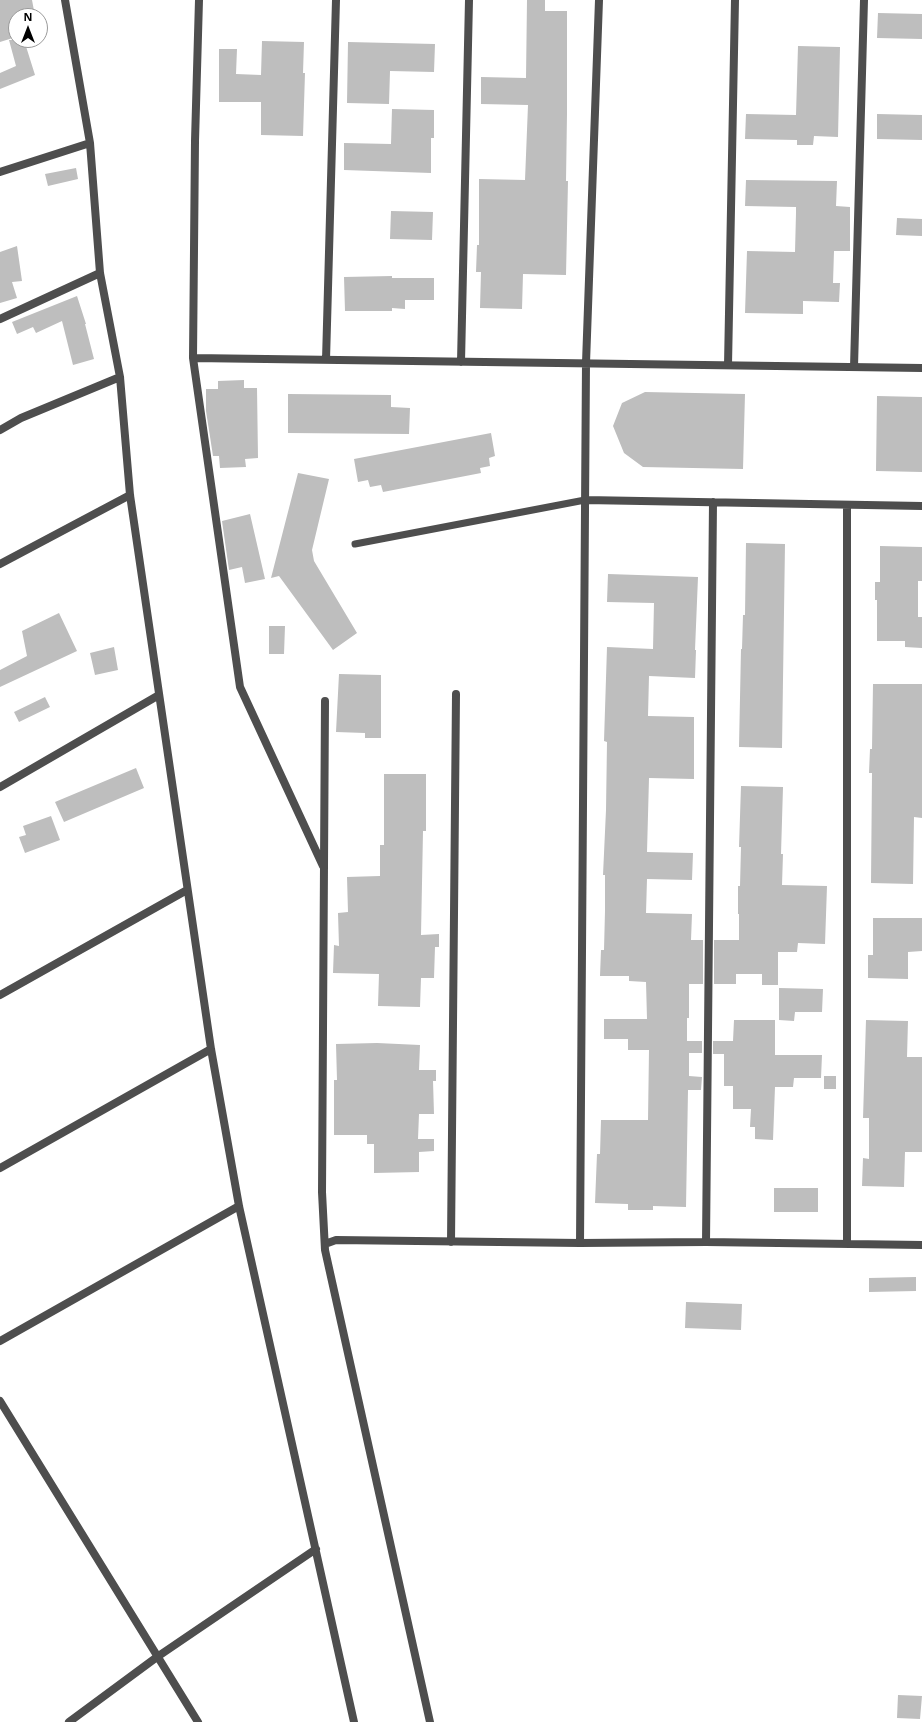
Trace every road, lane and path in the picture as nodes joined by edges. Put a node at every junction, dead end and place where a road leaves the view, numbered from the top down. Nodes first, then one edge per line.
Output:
1 (65, 0) edge
2 (199, 0) edge
3 (336, 0) edge
4 (469, 0) edge
5 (599, 0) edge
6 (735, 0) edge
7 (864, 0) edge
8 (90, 144) junction
9 (0, 172) edge
10 (100, 273) junction
11 (0, 319) edge
12 (193, 358) junction
13 (326, 360) junction
14 (461, 362) junction
15 (586, 363) junction
16 (728, 365) junction
17 (854, 367) junction
18 (922, 368) edge
19 (120, 377) junction
20 (0, 430) edge
21 (130, 495) junction
22 (585, 500) junction
23 (713, 502) junction
24 (846, 505) junction
25 (922, 506) edge
26 (355, 544) dead end
27 (0, 564) edge
28 (456, 694) dead end
29 (159, 695) junction
30 (326, 701) dead end
31 (0, 787) edge
32 (324, 868) junction
33 (188, 890) junction
34 (0, 995) edge
35 (211, 1048) junction
36 (0, 1168) edge
37 (239, 1206) junction
38 (451, 1242) junction
39 (706, 1242) junction
40 (580, 1243) junction
41 (326, 1244) junction
42 (847, 1244) junction
43 (922, 1245) edge
44 (0, 1341) edge
45 (0, 1402) edge
46 (316, 1549) junction
47 (158, 1657) junction
48 (69, 1722) edge
49 (198, 1722) edge
50 (354, 1722) edge
51 (430, 1722) edge

1 - 8 street
2 - 12 street
3 - 13 street
4 - 14 street
5 - 15 street
6 - 16 street
7 - 17 street
8 - 9 street
8 - 10 street
10 - 11 street
10 - 19 street
12 - 13 street
12 - 32 street
13 - 14 street
14 - 15 street
15 - 16 street
15 - 22 street
16 - 17 street
17 - 18 street
19 - 20 street
19 - 21 street
21 - 27 street
21 - 29 street
22 - 23 street
22 - 26 lane
22 - 40 street
23 - 24 street
23 - 39 street
24 - 25 street
24 - 42 street
28 - 38 street
29 - 31 street
29 - 33 street
30 - 32 street
32 - 41 street
33 - 34 street
33 - 35 street
35 - 36 street
35 - 37 street
37 - 44 street
37 - 46 street
38 - 40 street
38 - 41 street
39 - 40 street
39 - 42 street
41 - 51 street
42 - 43 street
45 - 47 street
46 - 47 street
46 - 50 street
47 - 48 street
47 - 49 street

